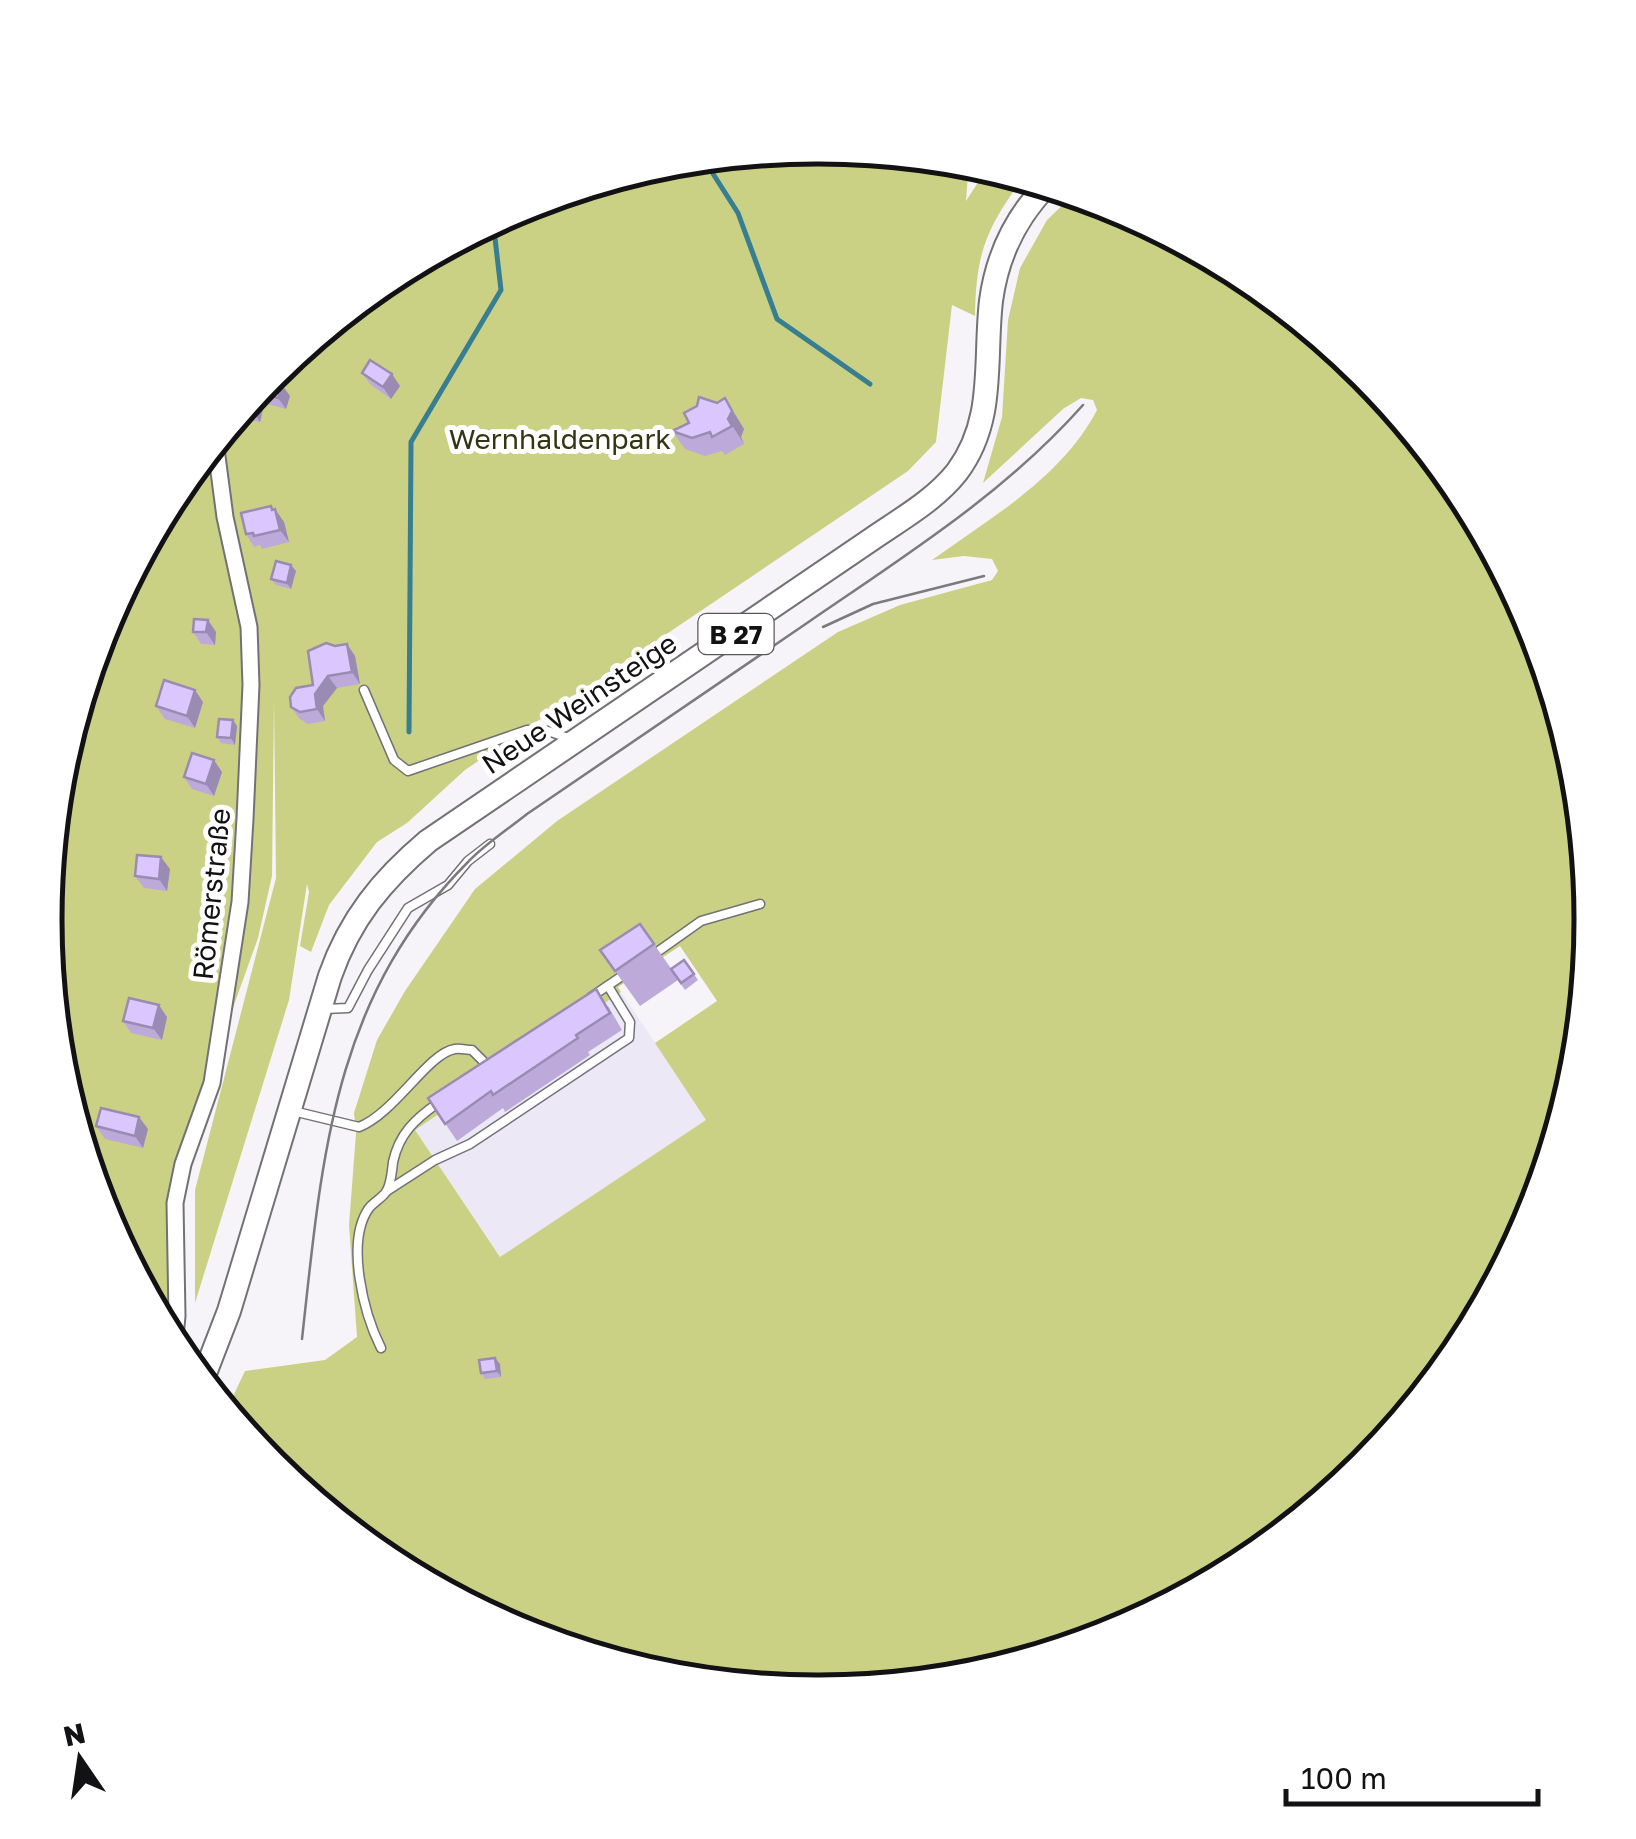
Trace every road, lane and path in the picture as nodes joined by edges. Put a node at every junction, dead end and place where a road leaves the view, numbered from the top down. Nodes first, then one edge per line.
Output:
1 (1036, 196) edge
2 (218, 462) edge
3 (364, 690) dead end
4 (575, 741) junction
5 (490, 844) dead end
6 (760, 904) dead end
7 (608, 986) junction
8 (578, 1006) edge
9 (319, 1009) junction
10 (502, 1058) edge
11 (445, 1098) edge
12 (288, 1110) junction
13 (387, 1191) junction
14 (174, 1314) edge
15 (381, 1348) dead end
16 (207, 1363) edge

1 - 4 main road, Neue Weinsteige / B 27
2 - 14 street, Römerstraße
3 - 4 lane
4 - 9 main road, Neue Weinsteige / B 27
5 - 9 lane
6 - 7 lane
7 - 8 lane
7 - 13 lane
9 - 12 main road, Neue Weinsteige / B 27
10 - 12 lane
11 - 13 lane
12 - 16 main road, Neue Weinsteige / B 27
13 - 15 lane

